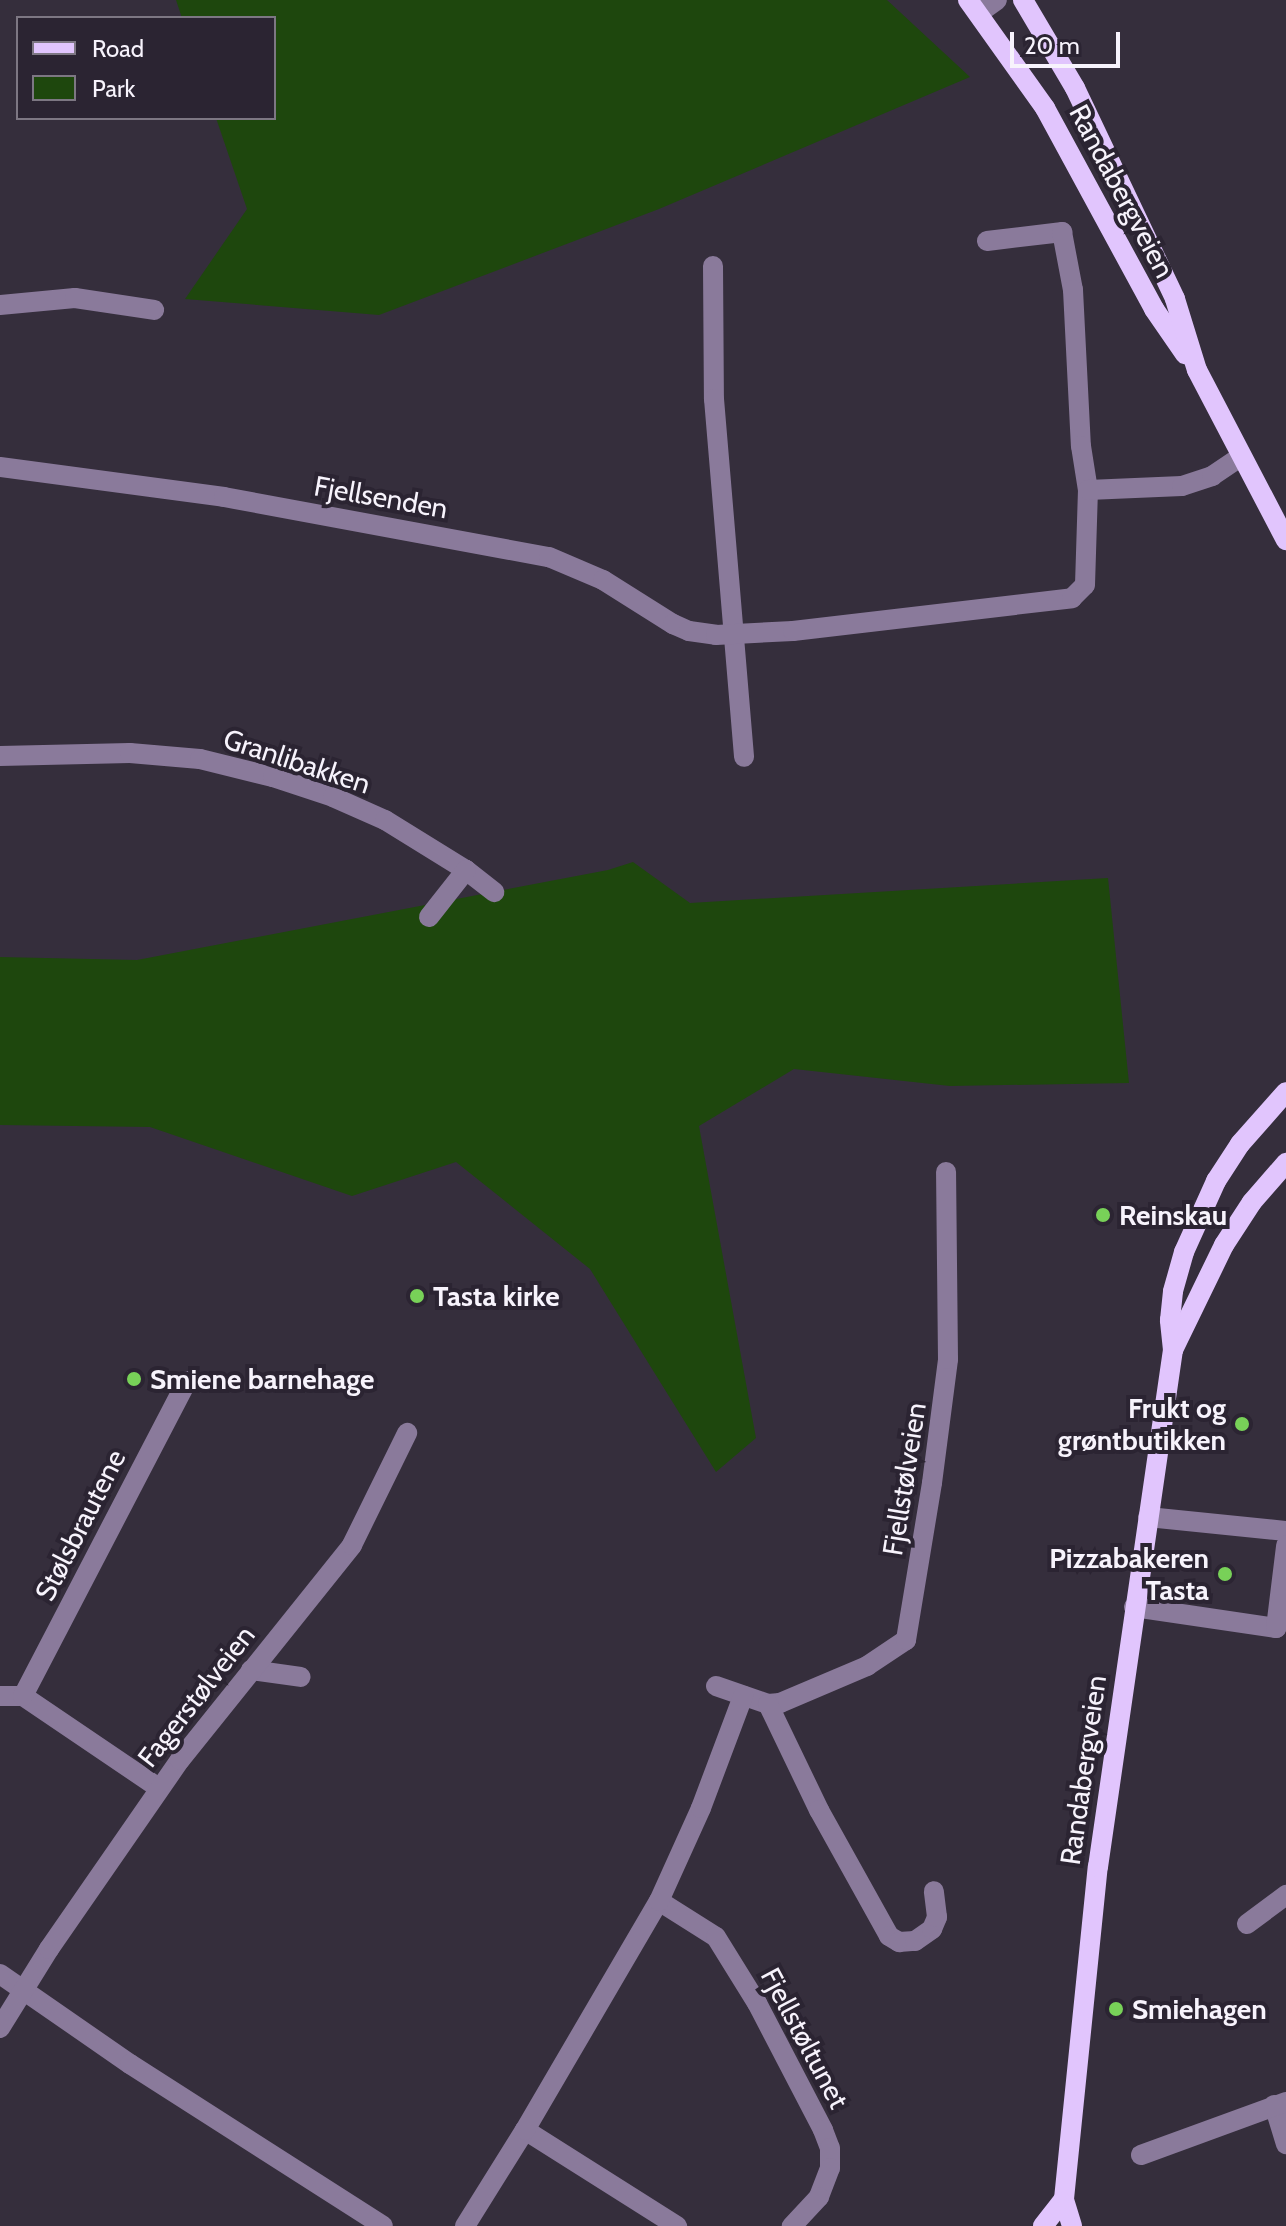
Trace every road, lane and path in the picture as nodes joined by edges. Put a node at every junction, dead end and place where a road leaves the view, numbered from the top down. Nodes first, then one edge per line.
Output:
1 (997, 0) edge
2 (1023, 0) edge
3 (974, 6) edge
4 (987, 241) dead end
5 (713, 266) dead end
6 (0, 305) edge
7 (154, 310) dead end
8 (1197, 370) junction
9 (1240, 457) junction
10 (0, 467) edge
11 (1088, 490) junction
12 (1286, 540) edge
13 (735, 633) junction
14 (0, 756) edge
15 (744, 757) dead end
16 (466, 870) junction
17 (494, 892) dead end
18 (429, 917) dead end
19 (1286, 1092) edge
20 (1286, 1163) edge
21 (946, 1172) dead end
22 (1173, 1350) junction
23 (187, 1381) dead end
24 (407, 1433) dead end
25 (1148, 1517) junction
26 (1286, 1531) edge
27 (1286, 1546) edge
28 (1134, 1607) junction
29 (251, 1670) junction
30 (301, 1677) dead end
31 (716, 1686) dead end
32 (0, 1696) edge
33 (23, 1696) junction
34 (743, 1696) junction
35 (768, 1704) junction
36 (159, 1788) junction
37 (934, 1891) dead end
38 (1286, 1895) edge
39 (659, 1901) junction
40 (1247, 1924) dead end
41 (0, 1974) edge
42 (24, 1992) junction
43 (0, 2028) edge
44 (1280, 2104) edge
45 (525, 2130) junction
46 (1286, 2144) edge
47 (1141, 2155) dead end
48 (1064, 2199) junction
49 (383, 2226) edge
50 (465, 2226) edge
51 (677, 2226) edge
52 (792, 2226) edge
53 (1043, 2226) edge
54 (1072, 2226) edge

1 - 3 street
2 - 8 main road, Randabergveien
3 - 8 main road, Randabergveien
4 - 11 street
5 - 13 street
6 - 7 street
8 - 9 main road, Randabergveien
9 - 11 street
9 - 12 main road, Randabergveien
10 - 13 street, Fjellsenden
11 - 13 street, Fjellsenden
13 - 15 street
14 - 16 street, Granlibakken
16 - 17 street, Granlibakken
16 - 18 street
19 - 22 main road, Randabergveien
20 - 22 main road, Randabergveien
21 - 35 street, Fjellstølveien
22 - 25 main road, Randabergveien
23 - 33 street, Stølsbrautene
24 - 29 street, Fagerstølveien
25 - 26 street
25 - 28 main road, Randabergveien
27 - 28 street
28 - 48 main road, Randabergveien
29 - 30 street
29 - 36 street, Fagerstølveien
31 - 34 street
32 - 33 street
33 - 36 street
34 - 35 street
34 - 39 street
35 - 37 street
36 - 42 street, Fagerstølveien
38 - 40 street
39 - 45 street
39 - 52 street, Fjellstøltunet
41 - 42 street
42 - 43 street, Fagerstølveien
42 - 49 street
44 - 46 street
44 - 47 street
45 - 50 street
45 - 51 street
48 - 53 main road
48 - 54 main road, Randabergveien

